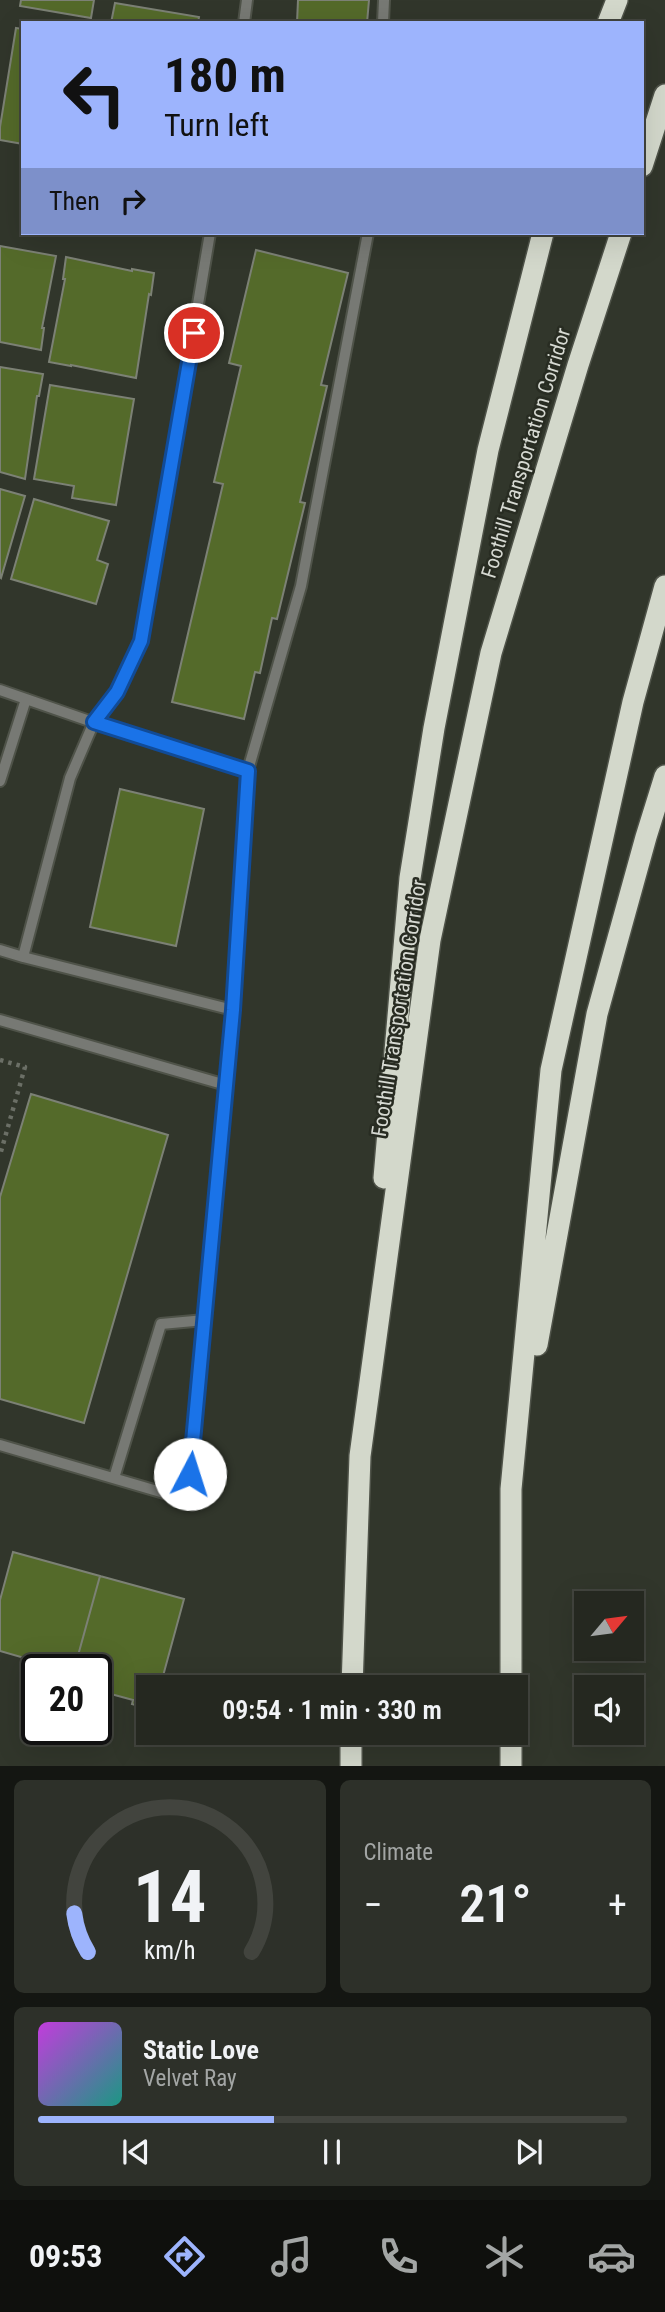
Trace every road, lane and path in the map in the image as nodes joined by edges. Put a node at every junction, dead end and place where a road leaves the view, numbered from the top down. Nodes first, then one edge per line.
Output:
1 (247, 0) edge
2 (384, 0) edge
3 (617, 0) edge
4 (244, 21) edge
5 (383, 21) edge
6 (609, 21) edge
7 (665, 95) edge
8 (644, 160) edge
9 (210, 235) edge
10 (368, 235) edge
11 (542, 235) edge
12 (620, 235) edge
13 (665, 586) edge
14 (0, 690) edge
15 (26, 699) junction
16 (94, 722) junction
17 (3, 763) edge
18 (248, 771) junction
19 (665, 776) edge
20 (0, 781) edge
21 (0, 950) edge
22 (23, 957) junction
23 (233, 1010) junction
24 (0, 1020) edge
25 (0, 1060) edge
26 (226, 1085) junction
27 (0, 1155) edge
28 (205, 1320) junction
29 (0, 1446) edge
30 (360, 1457) junction
31 (114, 1478) junction
32 (511, 1489) junction
33 (352, 1675) edge
34 (511, 1675) edge
35 (351, 1745) edge
36 (511, 1745) edge
37 (351, 1766) edge
38 (511, 1766) edge

1 - 4 lane
2 - 5 lane
3 - 6 highway
7 - 8 highway
9 - 16 lane
10 - 18 lane
11 - 30 highway
12 - 30 highway, Foothill Transportation Corridor
13 - 32 highway
14 - 15 lane
15 - 16 lane
15 - 17 lane
16 - 18 lane
16 - 22 lane
17 - 20 lane
18 - 23 lane
19 - 32 highway
21 - 22 lane
22 - 23 lane
23 - 26 lane
24 - 26 lane
25 - 27 path
26 - 28 lane
28 - 31 lane
28 - 31 lane
29 - 31 lane
30 - 33 highway, Foothill Transportation Corridor
32 - 34 highway
35 - 37 highway
36 - 38 highway

